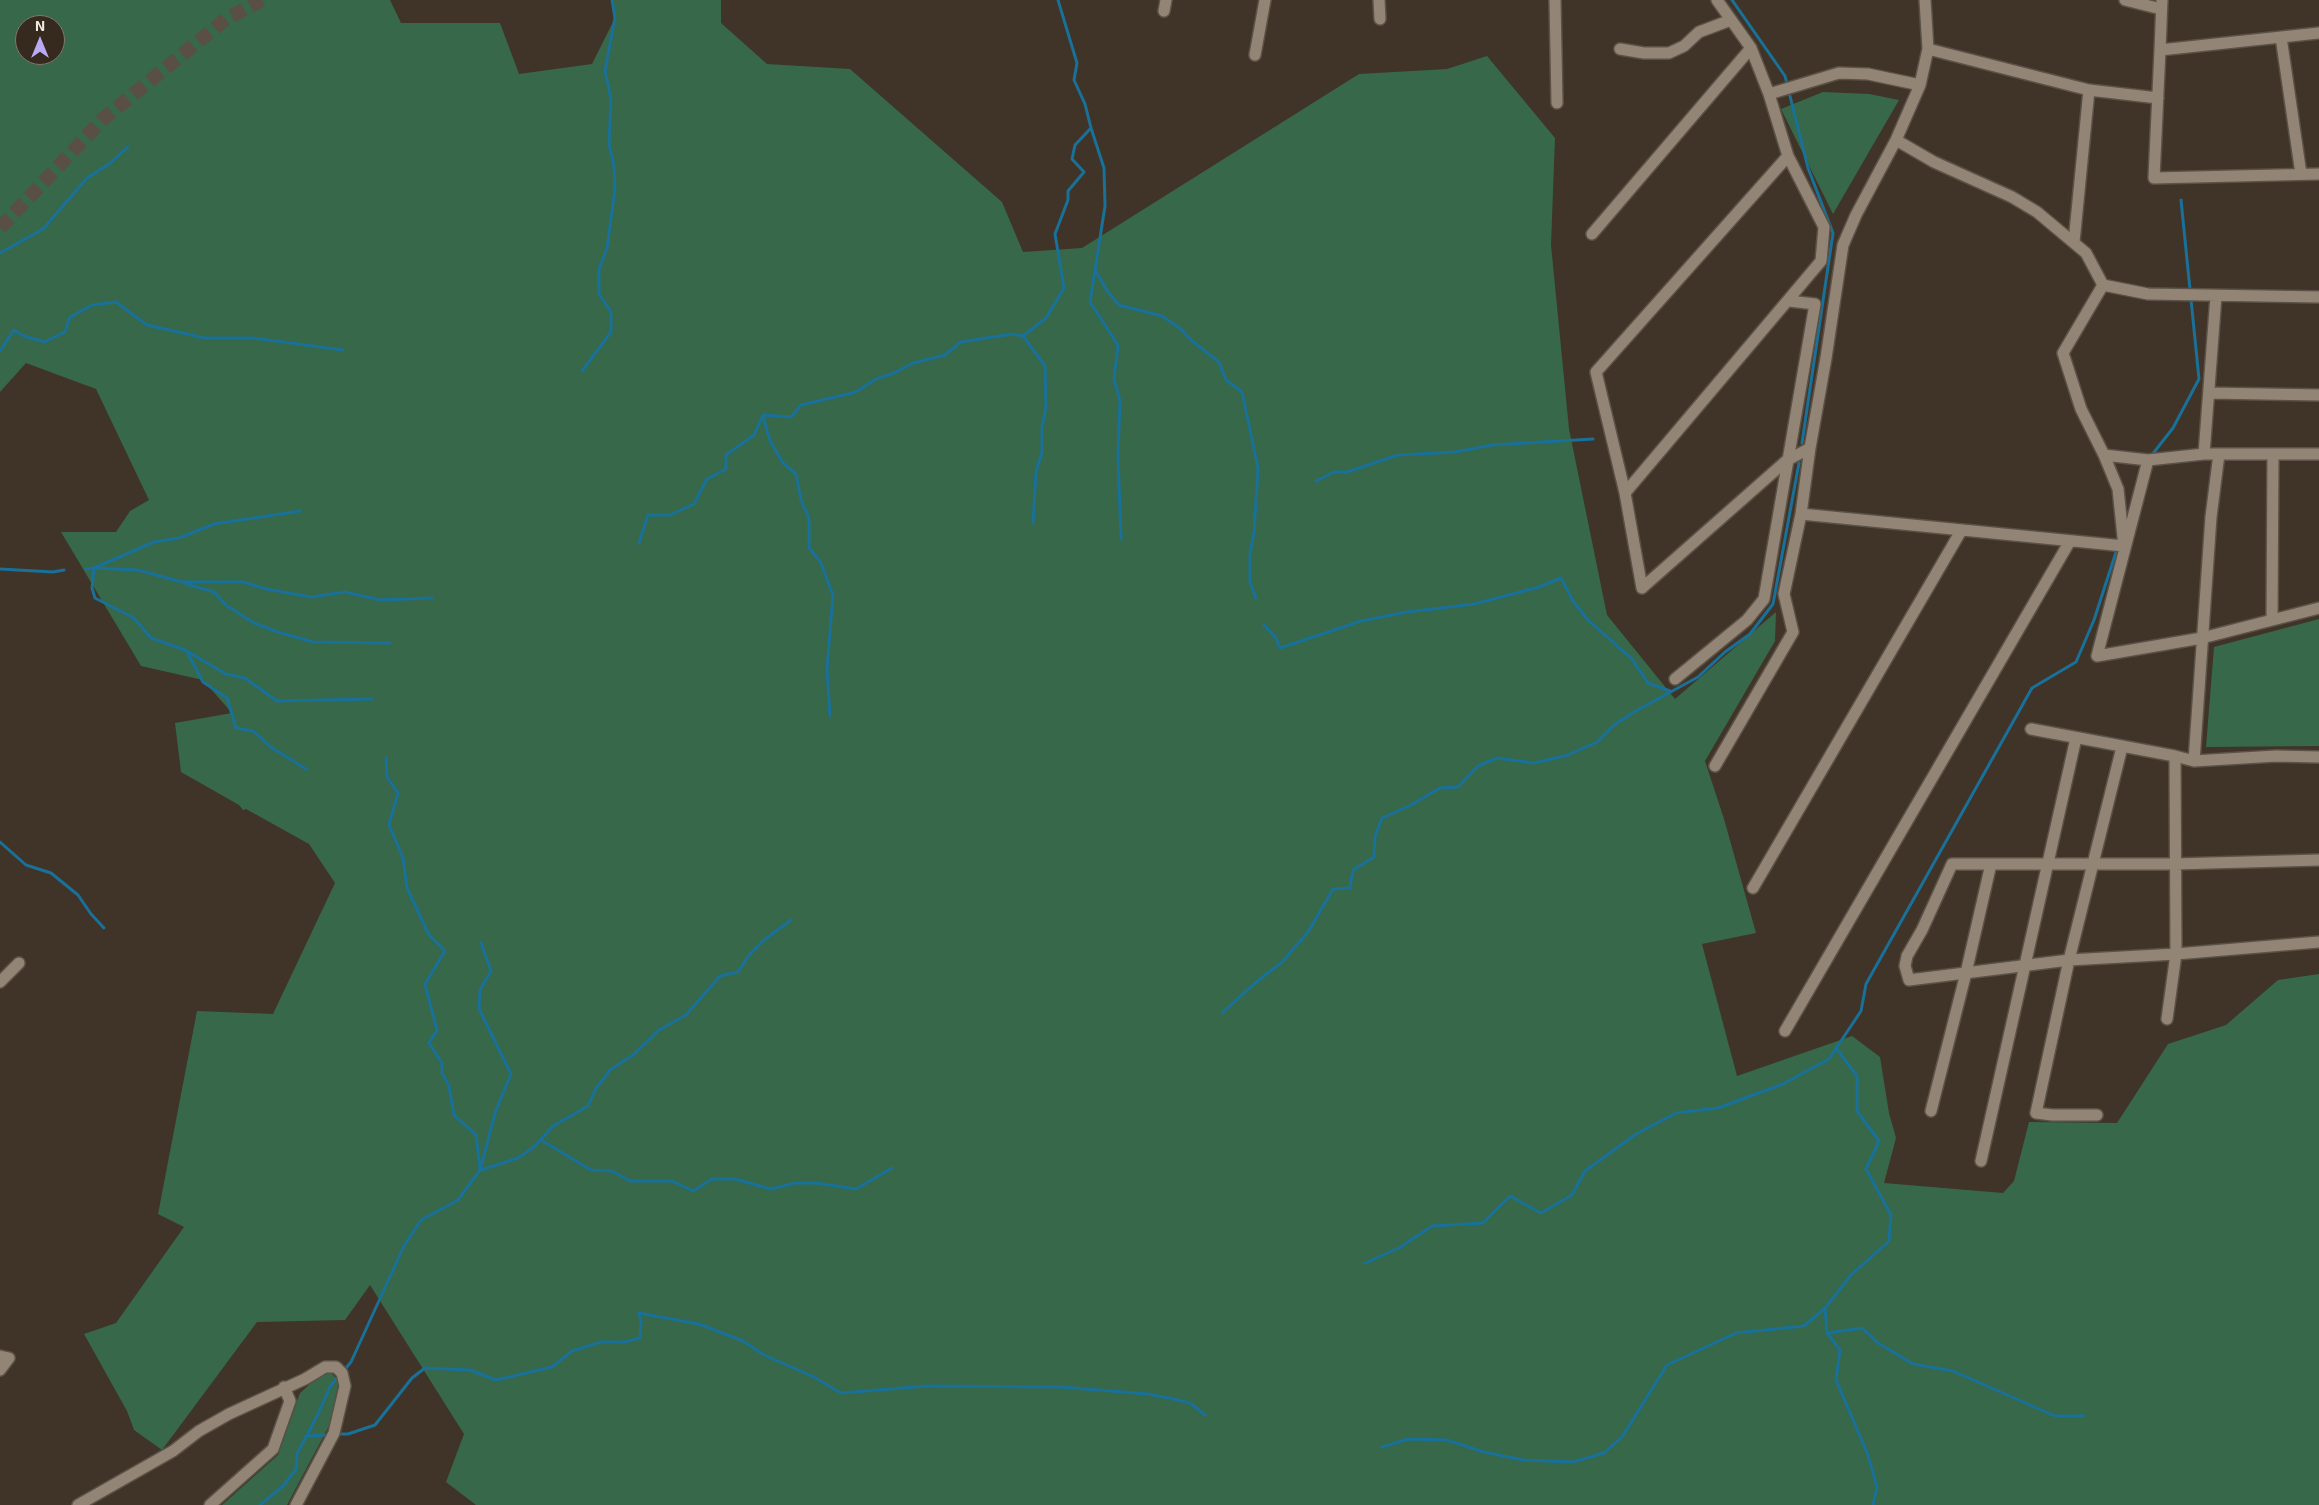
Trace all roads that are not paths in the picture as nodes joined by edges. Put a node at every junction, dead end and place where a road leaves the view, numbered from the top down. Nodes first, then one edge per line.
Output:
1 (1265, 0) edge
2 (1378, 0) edge
3 (1555, 0) edge
4 (1717, 0) edge
5 (1925, 0) edge
6 (2125, 0) edge
7 (2162, 5) edge
8 (1380, 19) dead end
9 (1731, 20) junction
10 (2319, 33) edge
11 (2281, 36) junction
12 (1751, 48) junction
13 (1620, 49) dead end
14 (1928, 49) junction
15 (2160, 50) junction
16 (1255, 55) dead end
17 (1920, 85) junction
18 (2089, 90) junction
19 (1769, 94) junction
20 (2158, 98) junction
21 (1557, 103) dead end
22 (1896, 140) junction
23 (1788, 156) junction
24 (2301, 174) junction
25 (2319, 174) edge
26 (1592, 234) dead end
27 (2074, 242) junction
28 (2103, 285) junction
29 (2216, 296) junction
30 (2319, 297) edge
31 (1790, 301) junction
32 (2209, 394) junction
33 (2319, 395) edge
34 (1810, 448) junction
35 (2204, 454) junction
36 (2219, 454) junction
37 (2319, 454) edge
38 (2104, 455) junction
39 (2272, 455) junction
40 (1788, 459) junction
41 (2148, 460) junction
42 (1625, 494) junction
43 (1801, 514) junction
44 (1961, 531) junction
45 (2070, 541) junction
46 (2124, 546) junction
47 (2319, 608) edge
48 (2272, 620) junction
49 (2202, 638) junction
50 (1675, 679) dead end
51 (2032, 729) dead end
52 (2076, 738) junction
53 (2122, 747) junction
54 (2175, 756) junction
55 (2319, 757) edge
56 (2194, 761) junction
57 (1715, 766) dead end
58 (2319, 860) edge
59 (1990, 864) junction
60 (2047, 864) junction
61 (2092, 864) junction
62 (2174, 864) junction
63 (1754, 888) dead end
64 (2319, 942) edge
65 (2176, 954) junction
66 (2069, 960) junction
67 (19, 963) dead end
68 (2025, 965) junction
69 (1966, 973) junction
70 (0, 982) edge
71 (2167, 1019) dead end
72 (1785, 1031) dead end
73 (1931, 1111) dead end
74 (2097, 1115) dead end
75 (1981, 1161) dead end
76 (0, 1356) edge
77 (0, 1370) edge
78 (284, 1387) junction
79 (78, 1505) edge
80 (210, 1505) edge
81 (296, 1505) edge

1 - 16 street
2 - 8 street
3 - 21 street
4 - 9 street
5 - 14 street
6 - 7 street
7 - 15 street
9 - 12 street
9 - 13 street
10 - 11 street
11 - 15 street
11 - 24 street
12 - 19 street
12 - 26 street
14 - 17 street
14 - 18 street
15 - 20 street
17 - 19 street
17 - 22 street
18 - 20 street
18 - 27 street
19 - 23 street
20 - 24 street
22 - 27 street
22 - 34 street
23 - 31 street
23 - 42 street
24 - 25 street
27 - 28 street
28 - 29 street
28 - 38 street
29 - 30 street
29 - 32 street
31 - 40 street
31 - 42 street
32 - 33 street
32 - 35 street
34 - 40 street
34 - 43 street
35 - 36 street
35 - 41 street
36 - 39 street
36 - 49 street
37 - 39 street
38 - 41 street
38 - 46 street
39 - 48 street
40 - 42 street
40 - 50 street
41 - 46 street
43 - 44 street
43 - 57 street
44 - 45 street
44 - 63 street
45 - 46 street
45 - 72 street
46 - 49 street
47 - 48 street
48 - 49 street
49 - 56 street
51 - 52 street
52 - 53 street
52 - 60 street
53 - 54 street
53 - 61 street
54 - 56 street
54 - 62 street
55 - 56 street
58 - 62 street
59 - 60 street
59 - 69 street
59 - 69 street
60 - 61 street
60 - 68 street
61 - 62 street
61 - 66 street
62 - 65 street
64 - 65 street
65 - 66 street
65 - 71 street
66 - 68 street
66 - 74 street
67 - 70 street
68 - 69 street
68 - 75 street
69 - 73 street
76 - 77 street
78 - 79 street
78 - 80 street
78 - 81 street

